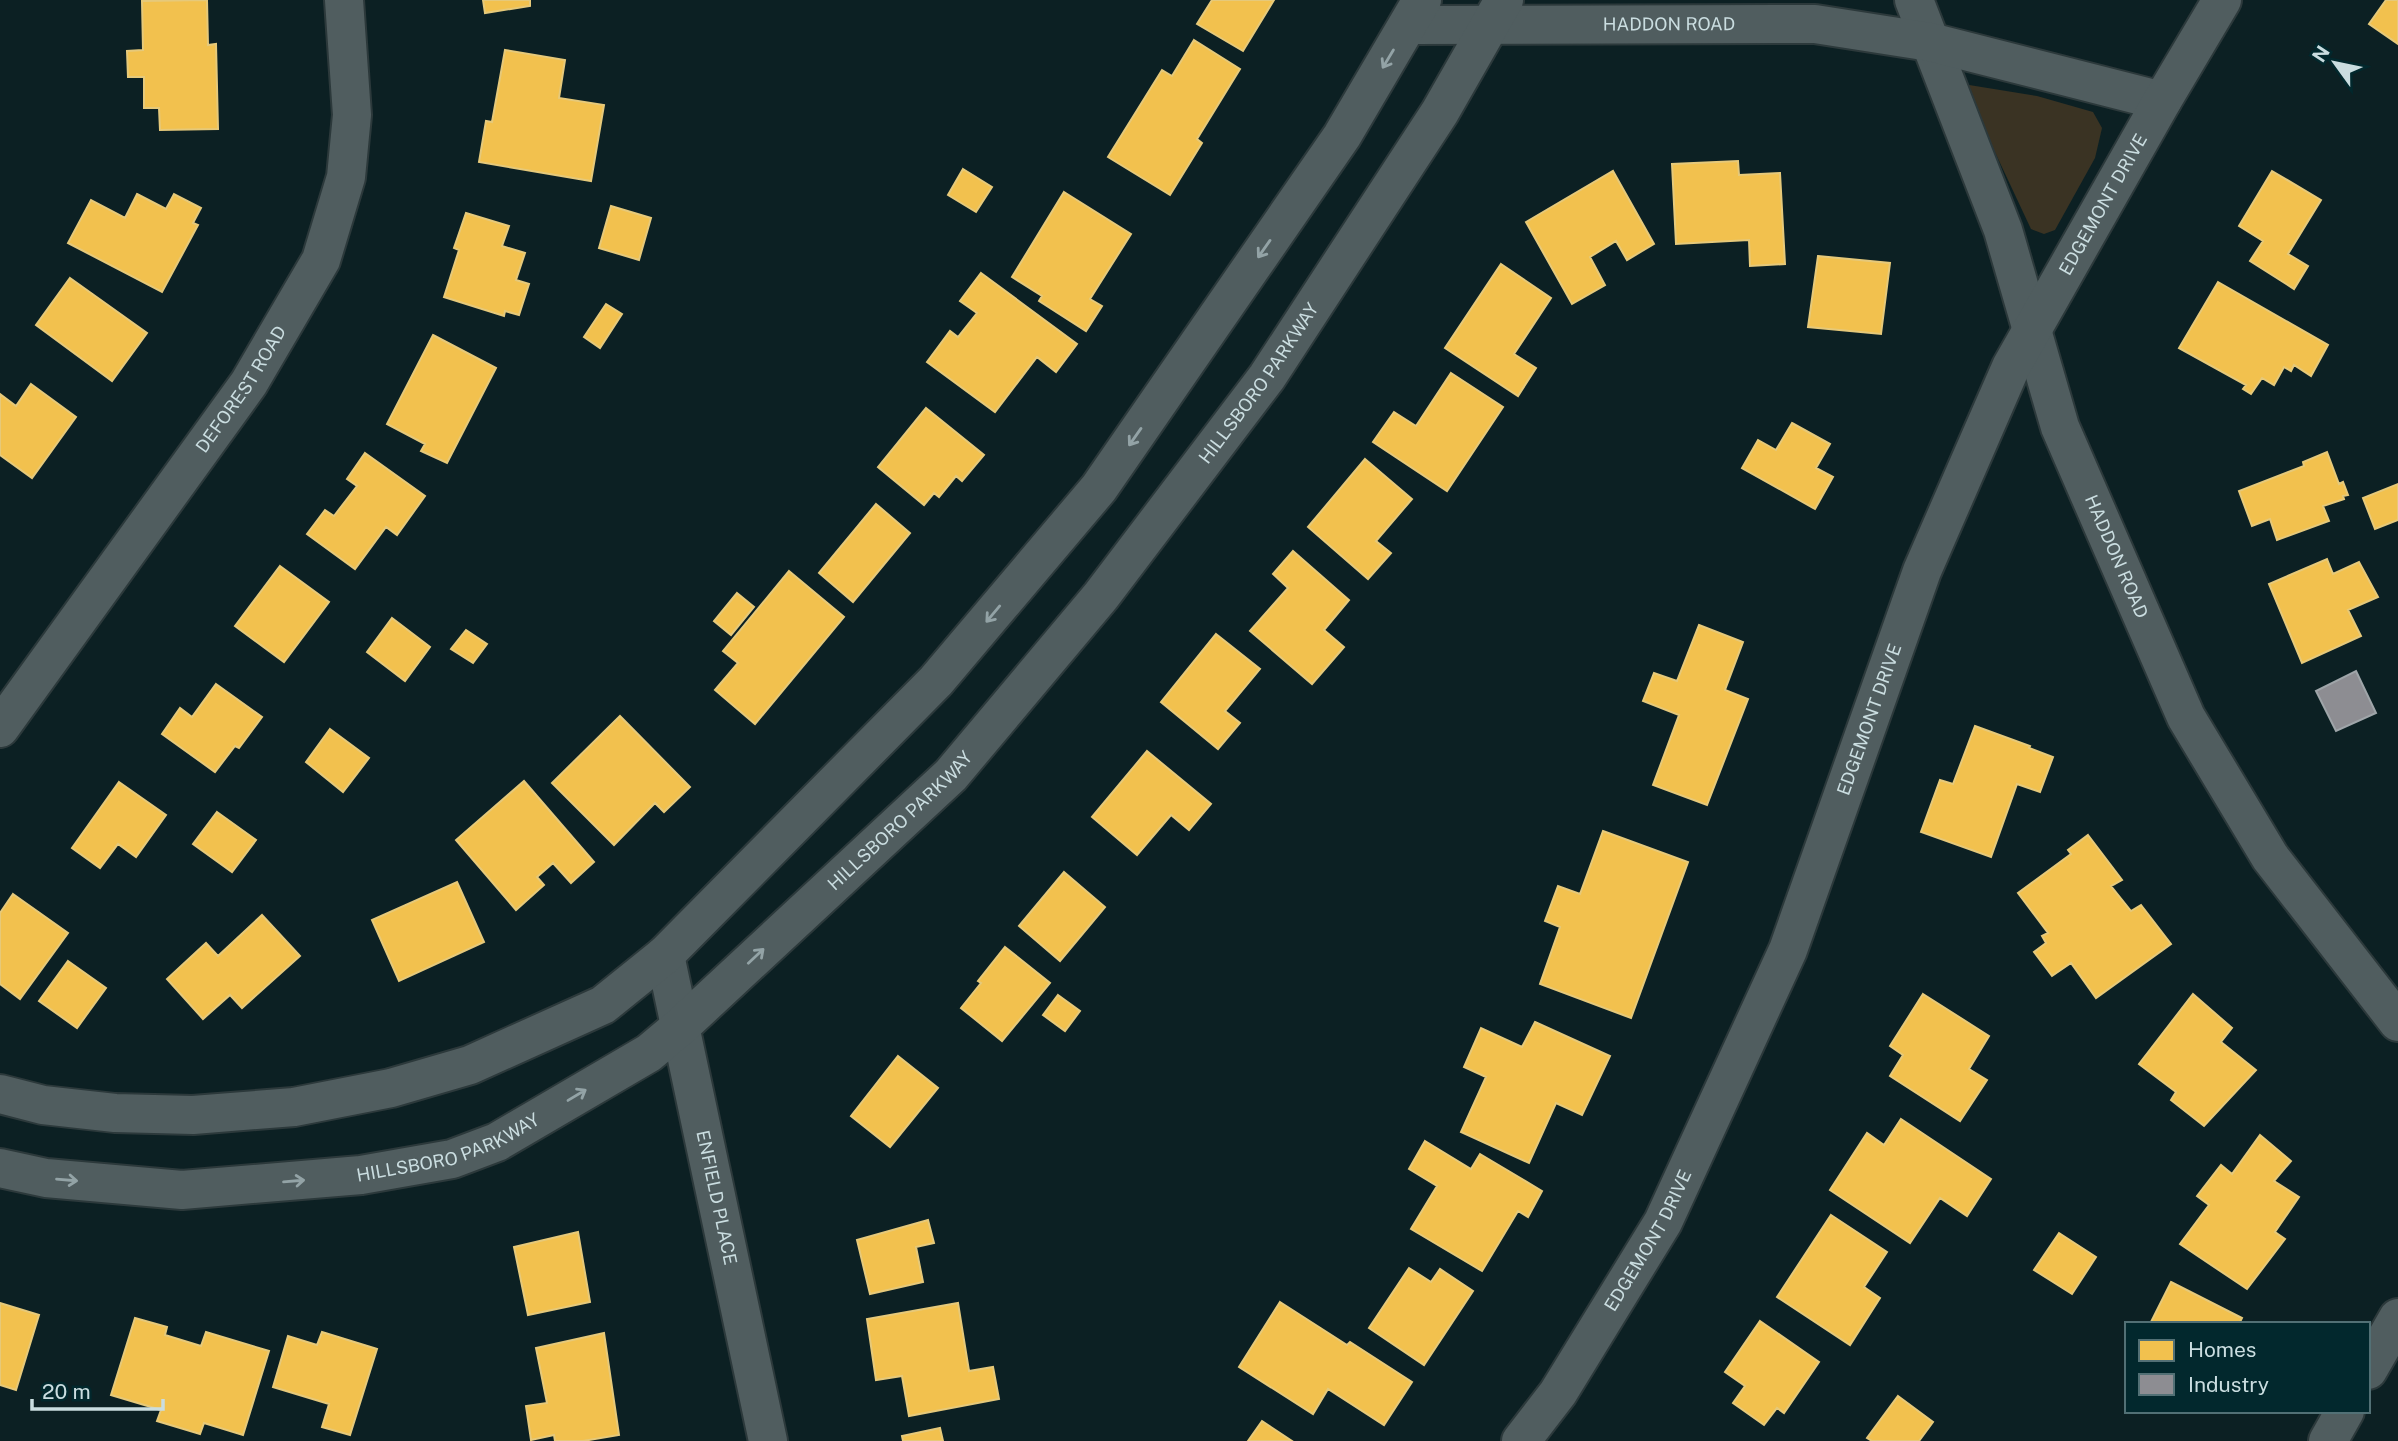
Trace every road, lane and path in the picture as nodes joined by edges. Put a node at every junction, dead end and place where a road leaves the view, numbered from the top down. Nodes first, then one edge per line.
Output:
1 (344, 0) edge
2 (1914, 0) edge
3 (2222, 0) edge
4 (1497, 12) edge
5 (1415, 13) edge
6 (1930, 42) junction
7 (2162, 101) junction
8 (2032, 327) junction
9 (0, 728) edge
10 (665, 955) junction
11 (2398, 1022) edge
12 (680, 1027) junction
13 (0, 1094) edge
14 (0, 1168) edge
15 (2398, 1318) edge
16 (2370, 1367) edge
17 (2344, 1413) edge
18 (768, 1441) edge
19 (1521, 1441) edge
20 (2328, 1441) edge

1 - 9 street, DEFOREST ROAD
2 - 6 street, HADDON ROAD
3 - 7 street, EDGEMONT DRIVE
4 - 5 street, HADDON ROAD
4 - 6 street, HADDON ROAD
12 -> 4 street, HILLSBORO PARKWAY
5 -> 10 street
6 - 7 street, HADDON ROAD
6 - 8 street, HADDON ROAD
7 - 8 street, EDGEMONT DRIVE
8 - 11 street, HADDON ROAD
8 - 19 street, EDGEMONT DRIVE
10 - 12 street, ENFIELD PLACE
10 - 13 street
14 -> 12 street, HILLSBORO PARKWAY
12 - 18 street, ENFIELD PLACE
15 - 16 street
17 - 20 street

